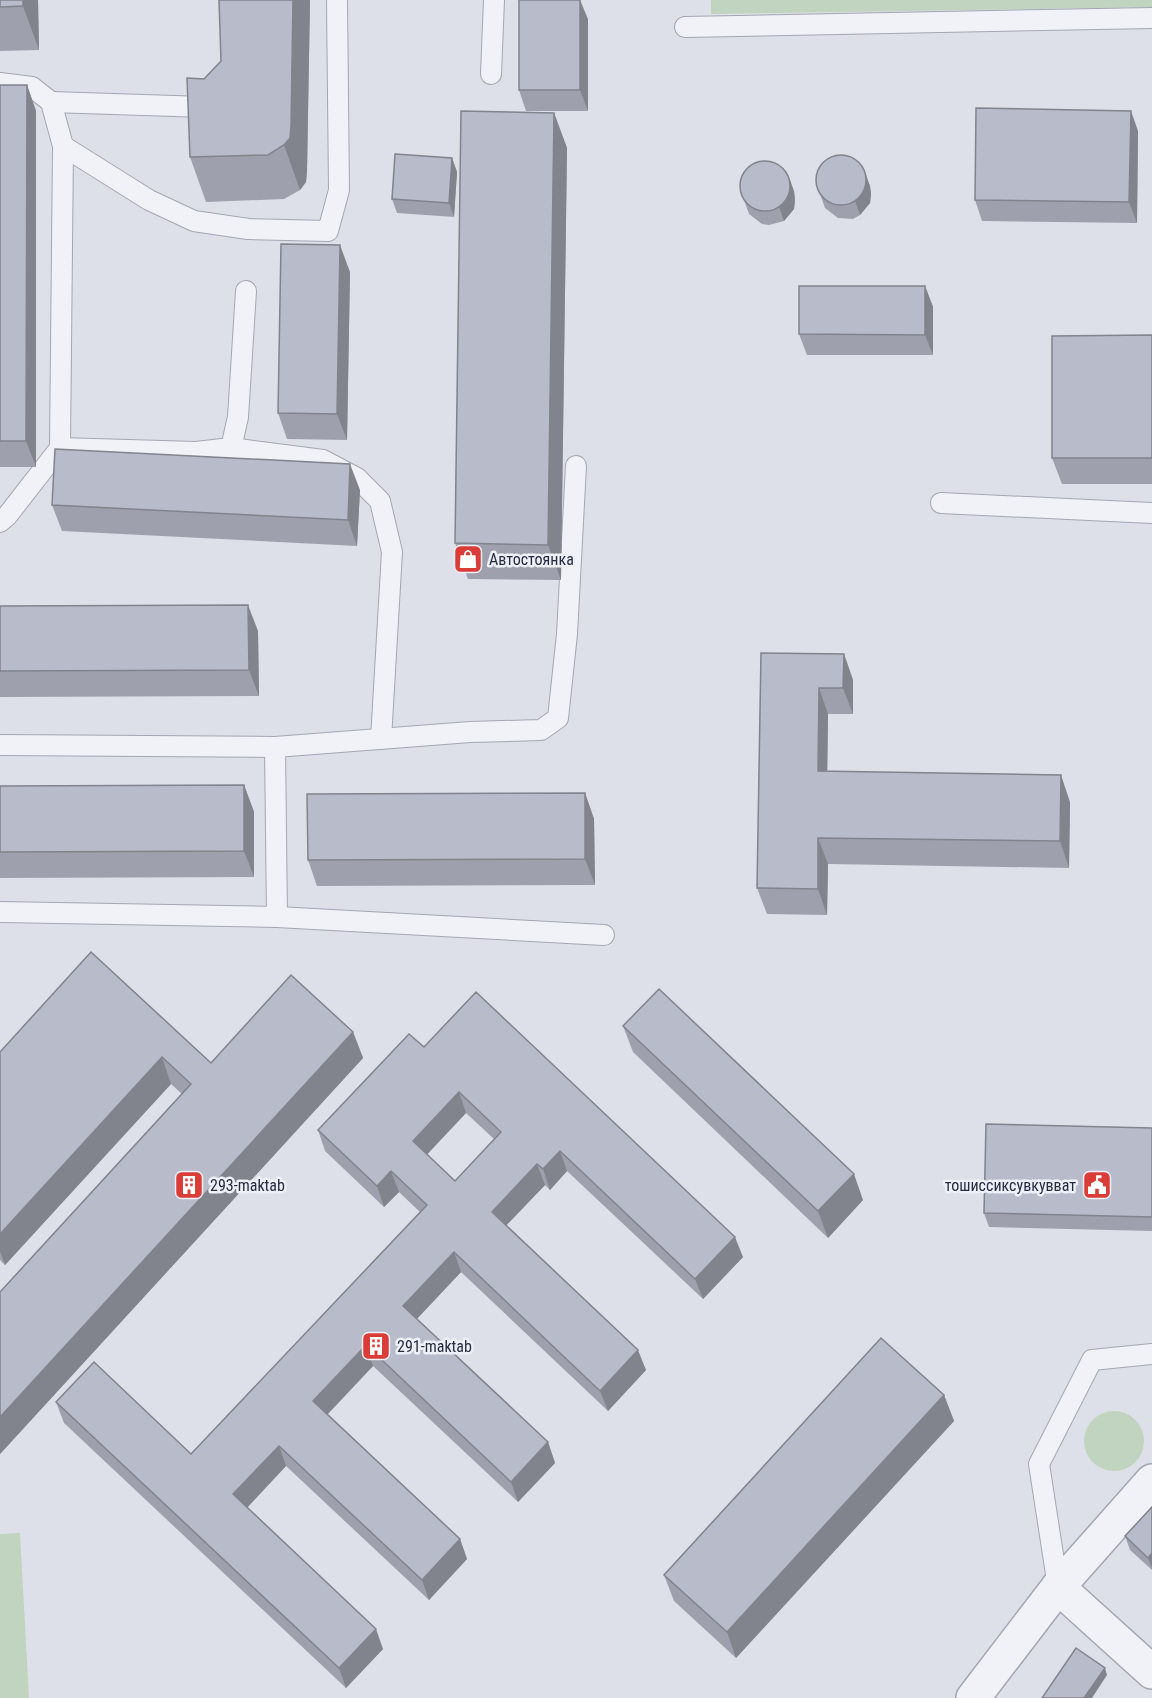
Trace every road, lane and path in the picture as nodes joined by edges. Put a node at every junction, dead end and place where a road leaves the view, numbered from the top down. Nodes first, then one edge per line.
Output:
1 (338, 0) edge
2 (494, 0) edge
3 (1152, 18) edge
4 (685, 27) dead end
5 (491, 74) dead end
6 (0, 83) edge
7 (51, 102) junction
8 (205, 107) edge
9 (63, 146) junction
10 (246, 291) dead end
11 (60, 448) junction
12 (231, 448) junction
13 (576, 466) dead end
14 (941, 503) dead end
15 (1152, 513) edge
16 (0, 522) edge
17 (381, 739) junction
18 (0, 745) edge
19 (275, 747) junction
20 (0, 912) edge
21 (277, 917) junction
22 (604, 935) dead end
23 (1152, 1354) edge
24 (1152, 1480) edge
25 (1058, 1587) junction
26 (1152, 1672) edge
27 (973, 1698) edge

1 - 9 lane
2 - 5 lane
3 - 4 lane
6 - 7 lane
7 - 8 lane
7 - 9 lane
9 - 11 lane
10 - 12 lane
11 - 12 lane
11 - 16 lane
12 - 17 lane
13 - 17 lane
14 - 15 lane
17 - 19 lane
18 - 19 lane
19 - 21 lane
20 - 21 lane
21 - 22 lane
23 - 25 lane
24 - 25 street
25 - 26 street
25 - 27 street

